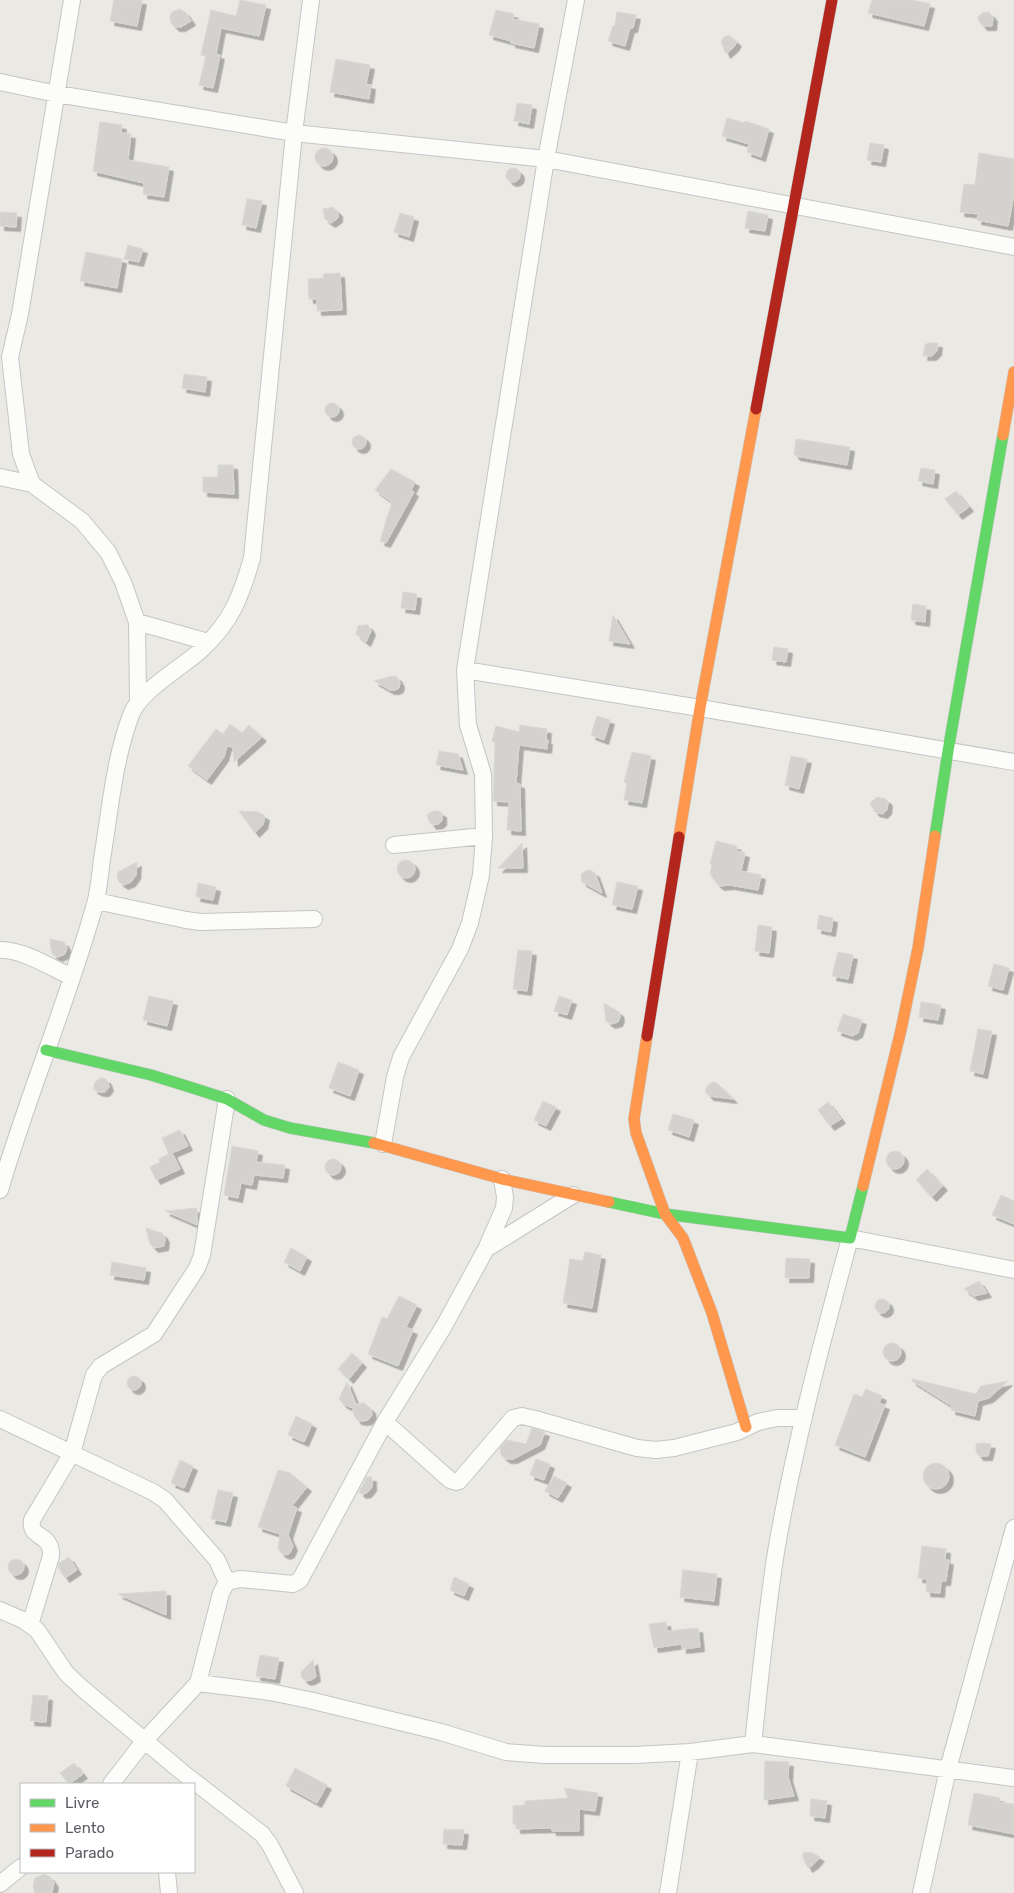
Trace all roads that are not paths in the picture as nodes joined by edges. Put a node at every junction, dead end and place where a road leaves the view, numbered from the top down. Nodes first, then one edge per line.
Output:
1 (72, 0) edge
2 (311, 0) edge
3 (576, 0) edge
4 (832, 0) edge
5 (0, 82) edge
6 (57, 94) junction
7 (294, 133) junction
8 (546, 159) junction
9 (795, 205) junction
10 (1014, 247) edge
11 (10, 356) junction
12 (1014, 372) edge
13 (0, 392) edge
14 (0, 477) edge
15 (32, 484) junction
16 (137, 622) junction
17 (208, 642) junction
18 (465, 670) junction
19 (138, 701) junction
20 (700, 708) junction
21 (948, 751) junction
22 (1014, 762) edge
23 (484, 836) junction
24 (394, 844) dead end
25 (96, 902) junction
26 (314, 919) dead end
27 (0, 950) edge
28 (72, 977) junction
29 (46, 1050) junction
30 (227, 1100) junction
31 (383, 1144) junction
32 (502, 1179) junction
33 (0, 1190) edge
34 (573, 1195) junction
35 (665, 1214) junction
36 (850, 1238) junction
37 (486, 1249) junction
38 (1014, 1270) edge
39 (803, 1418) junction
40 (0, 1419) edge
41 (385, 1422) junction
42 (746, 1427) junction
43 (72, 1453) junction
44 (1014, 1528) edge
45 (227, 1582) junction
46 (0, 1610) edge
47 (30, 1625) junction
48 (198, 1682) junction
49 (145, 1740) junction
50 (753, 1744) junction
51 (690, 1752) junction
52 (948, 1769) junction
53 (181, 1778) edge
54 (1014, 1778) edge
55 (112, 1783) edge
56 (195, 1788) edge
57 (20, 1868) edge
58 (167, 1873) edge
59 (0, 1884) edge
60 (169, 1893) edge
61 (295, 1893) edge
62 (668, 1893) edge
63 (921, 1893) edge

1 - 6 street
2 - 7 street
3 - 8 street
4 - 9 street
5 - 6 street
6 - 7 street
6 - 11 street
7 - 8 street
7 - 17 street
8 - 9 street
8 - 18 street
9 - 10 street
9 - 20 street
11 - 13 street
11 - 15 street
12 - 21 street
14 - 15 street
15 - 16 street
16 - 17 street
16 - 19 street
17 - 19 street
18 - 20 street
18 - 23 street
19 - 25 street
20 - 21 street
20 - 35 street
21 - 22 street
21 - 36 street
23 - 24 street
23 - 31 street
25 - 26 street
25 - 28 street
27 - 28 street
28 - 29 street
29 - 30 street
29 - 33 street
30 - 31 street
30 - 43 street
31 - 32 street
32 - 34 street
32 - 37 street
34 - 35 street
34 - 37 street
35 - 36 street
35 - 42 street
36 - 38 street
36 - 39 street
37 - 41 street
39 - 42 street
39 - 50 street
40 - 43 street
41 - 42 street
41 - 45 street
43 - 45 street
43 - 47 street
44 - 52 street
45 - 48 street
46 - 47 street
47 - 49 street
48 - 49 street
48 - 51 street
49 - 53 street
49 - 55 street
50 - 51 street
50 - 52 street
51 - 62 street
52 - 54 street
52 - 63 street
56 - 61 street
57 - 59 street
58 - 60 street

